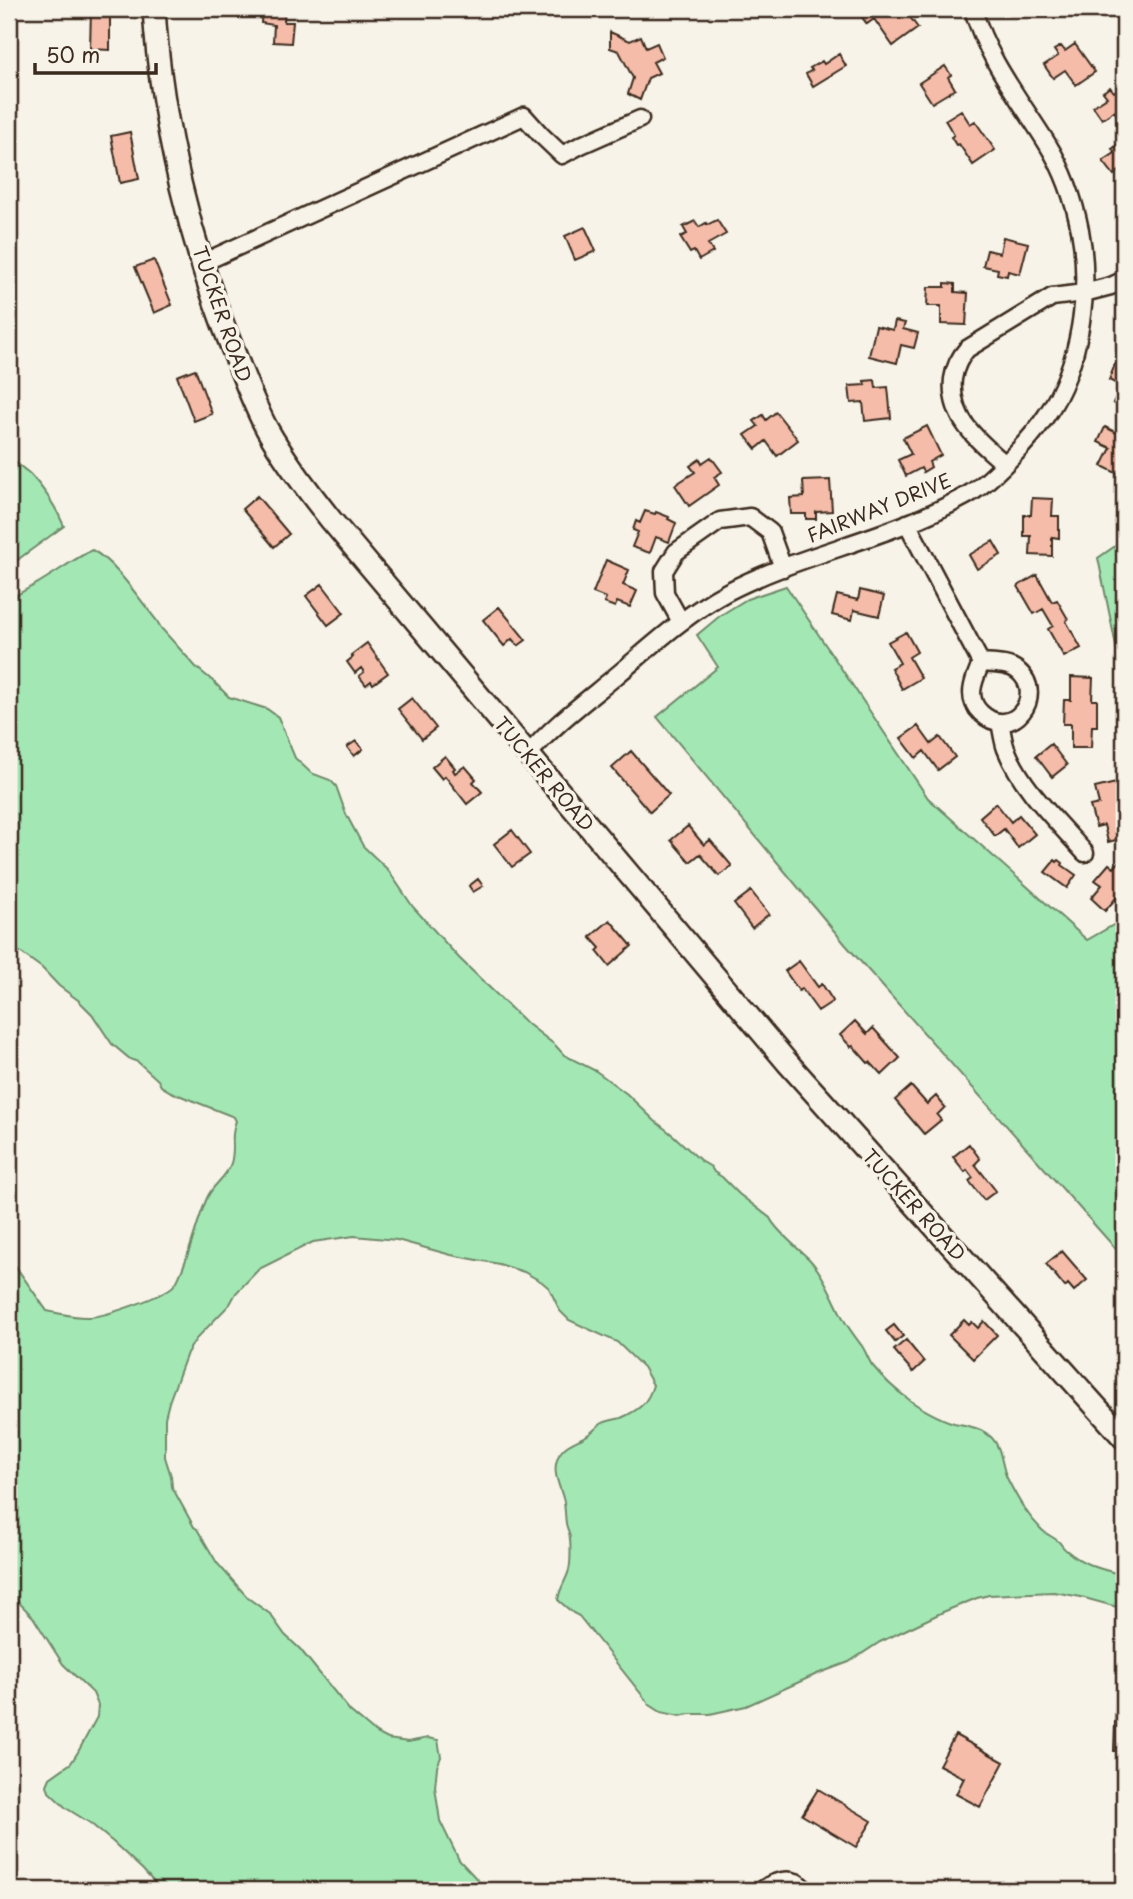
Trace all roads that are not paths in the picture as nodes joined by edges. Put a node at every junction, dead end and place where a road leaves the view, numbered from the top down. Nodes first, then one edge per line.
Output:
1 (153, 9) edge
2 (973, 9) edge
3 (640, 120) dead end
4 (202, 263) junction
5 (1124, 280) edge
6 (1084, 293) junction
7 (1005, 464) junction
8 (907, 523) junction
9 (783, 568) junction
10 (681, 622) junction
11 (981, 663) junction
12 (1000, 722) junction
13 (528, 755) junction
14 (1085, 853) dead end
15 (1124, 1438) edge
16 (763, 1890) edge
17 (806, 1890) edge

1 - 4 main road, TUCKER ROAD
2 - 6 street, FAIRWAY DRIVE
3 - 4 street
4 - 13 main road, TUCKER ROAD
5 - 6 street
6 - 7 street, FAIRWAY DRIVE
6 - 7 street
7 - 8 street, FAIRWAY DRIVE
8 - 9 street, FAIRWAY DRIVE
8 - 11 street
9 - 10 street, FAIRWAY DRIVE
9 - 10 street
10 - 13 street, FAIRWAY DRIVE
11 - 12 street
11 - 12 street
12 - 14 street
13 - 15 main road, TUCKER ROAD
16 - 17 street

